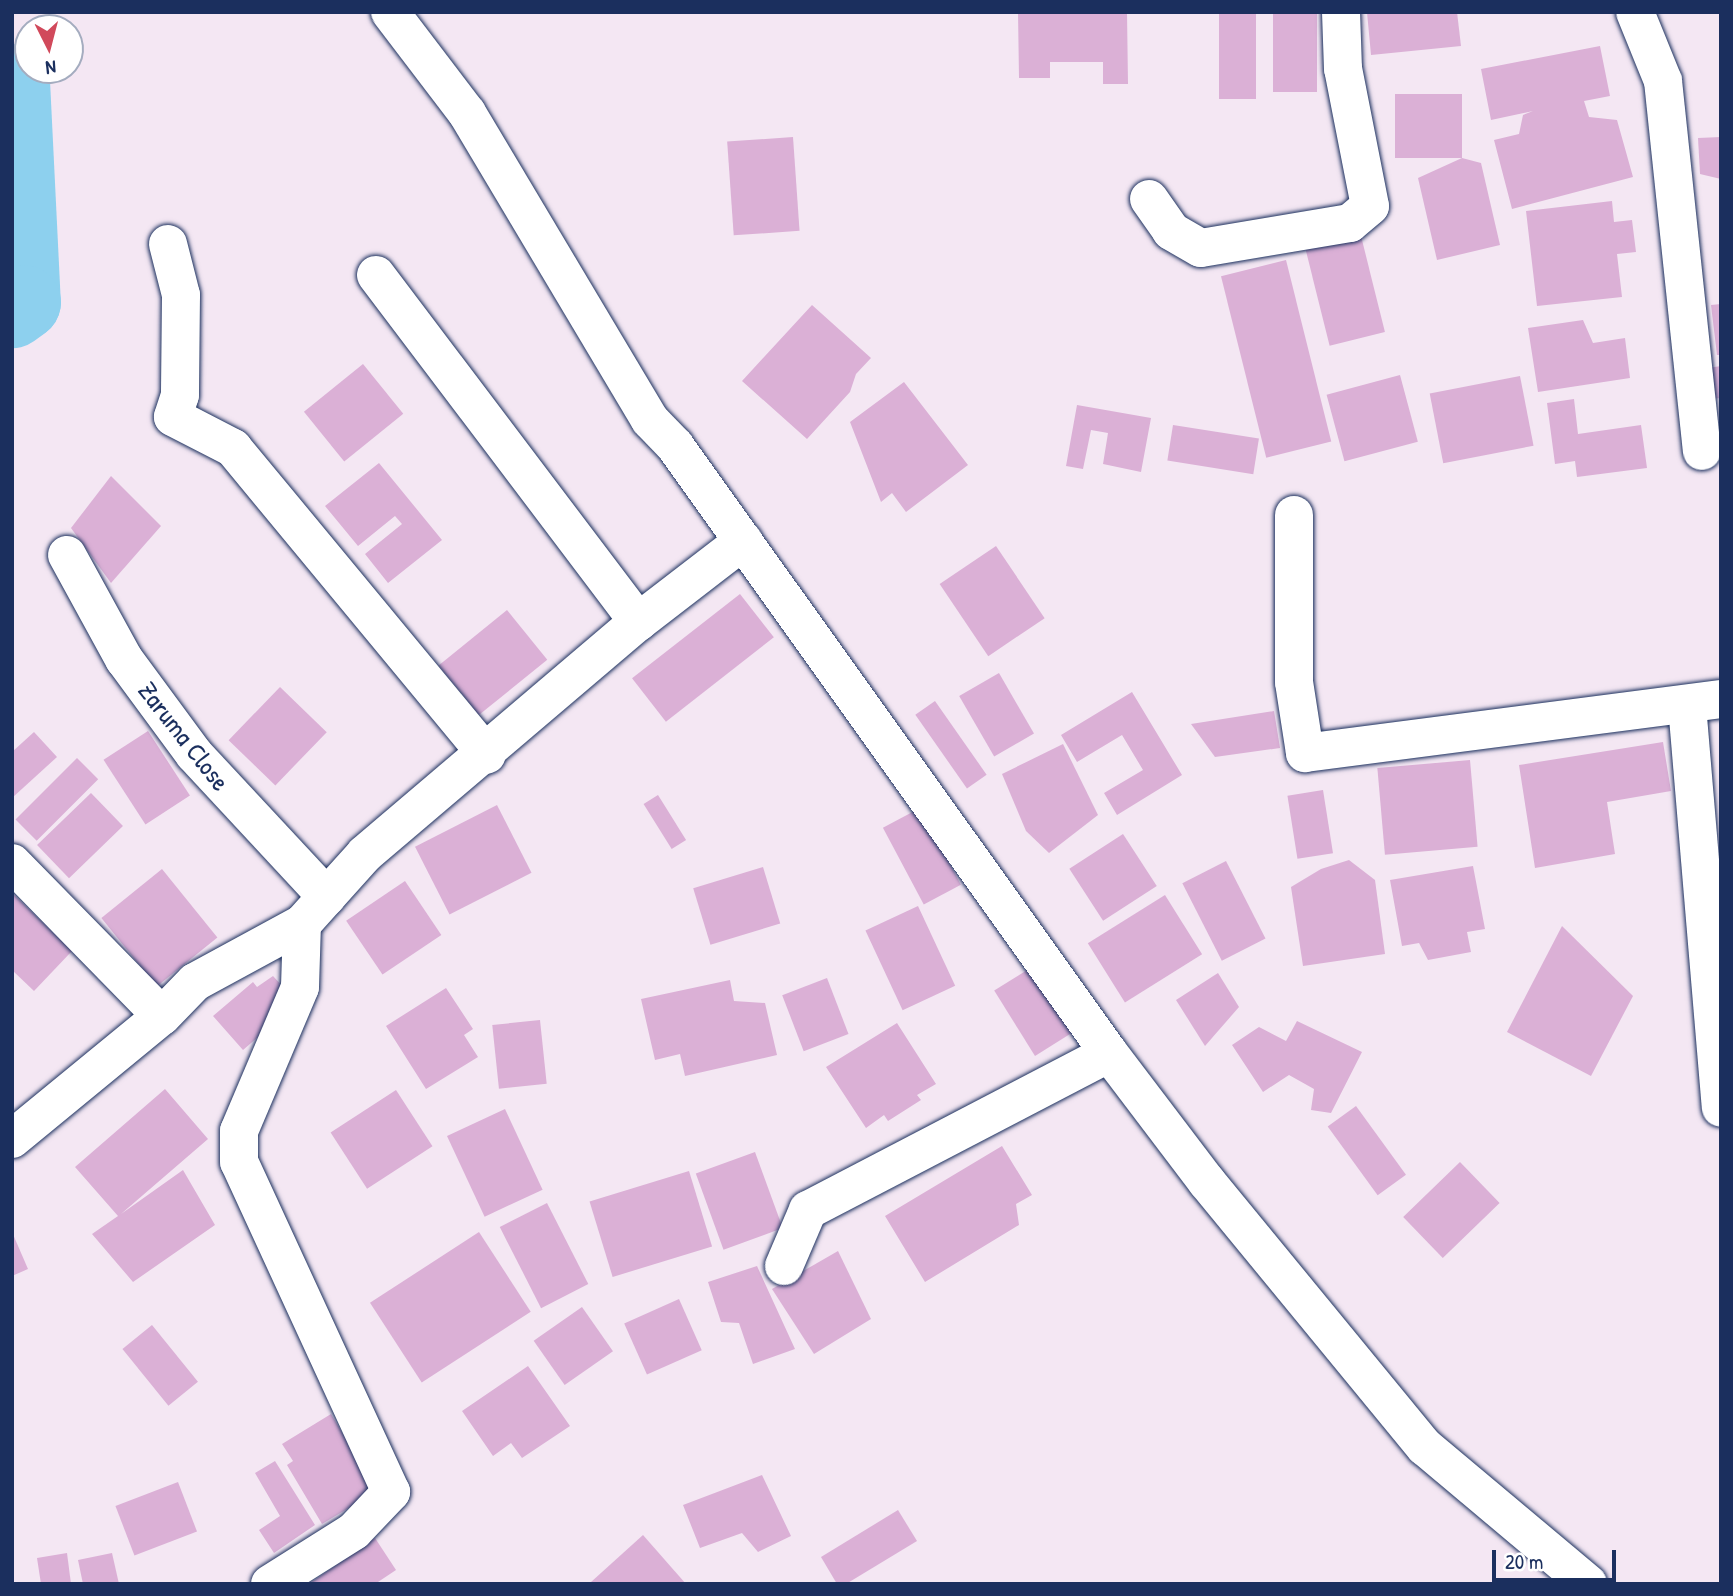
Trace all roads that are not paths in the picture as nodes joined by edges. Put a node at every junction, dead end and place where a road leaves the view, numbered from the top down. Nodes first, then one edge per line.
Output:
1 (390, 12) edge
2 (1341, 12) edge
3 (1635, 12) edge
4 (1149, 200) dead end
5 (168, 244) dead end
6 (376, 275) dead end
7 (1702, 451) dead end
8 (1294, 515) dead end
9 (743, 541) junction
10 (67, 555) dead end
11 (638, 622) junction
12 (1704, 702) edge
13 (487, 755) junction
14 (12, 863) edge
15 (315, 910) junction
16 (162, 1016) junction
17 (1109, 1053) junction
18 (1721, 1108) edge
19 (12, 1139) edge
20 (785, 1266) dead end
21 (270, 1584) edge
22 (1588, 1584) edge

1 - 9 street
2 - 4 street
3 - 7 street
5 - 13 street
6 - 11 street
8 - 12 street
9 - 11 street
9 - 17 street
10 - 15 street, Zaruma Close
11 - 13 street
12 - 18 street
13 - 15 street
14 - 16 street
15 - 16 street
15 - 21 street
16 - 19 street
17 - 20 street
17 - 22 street

